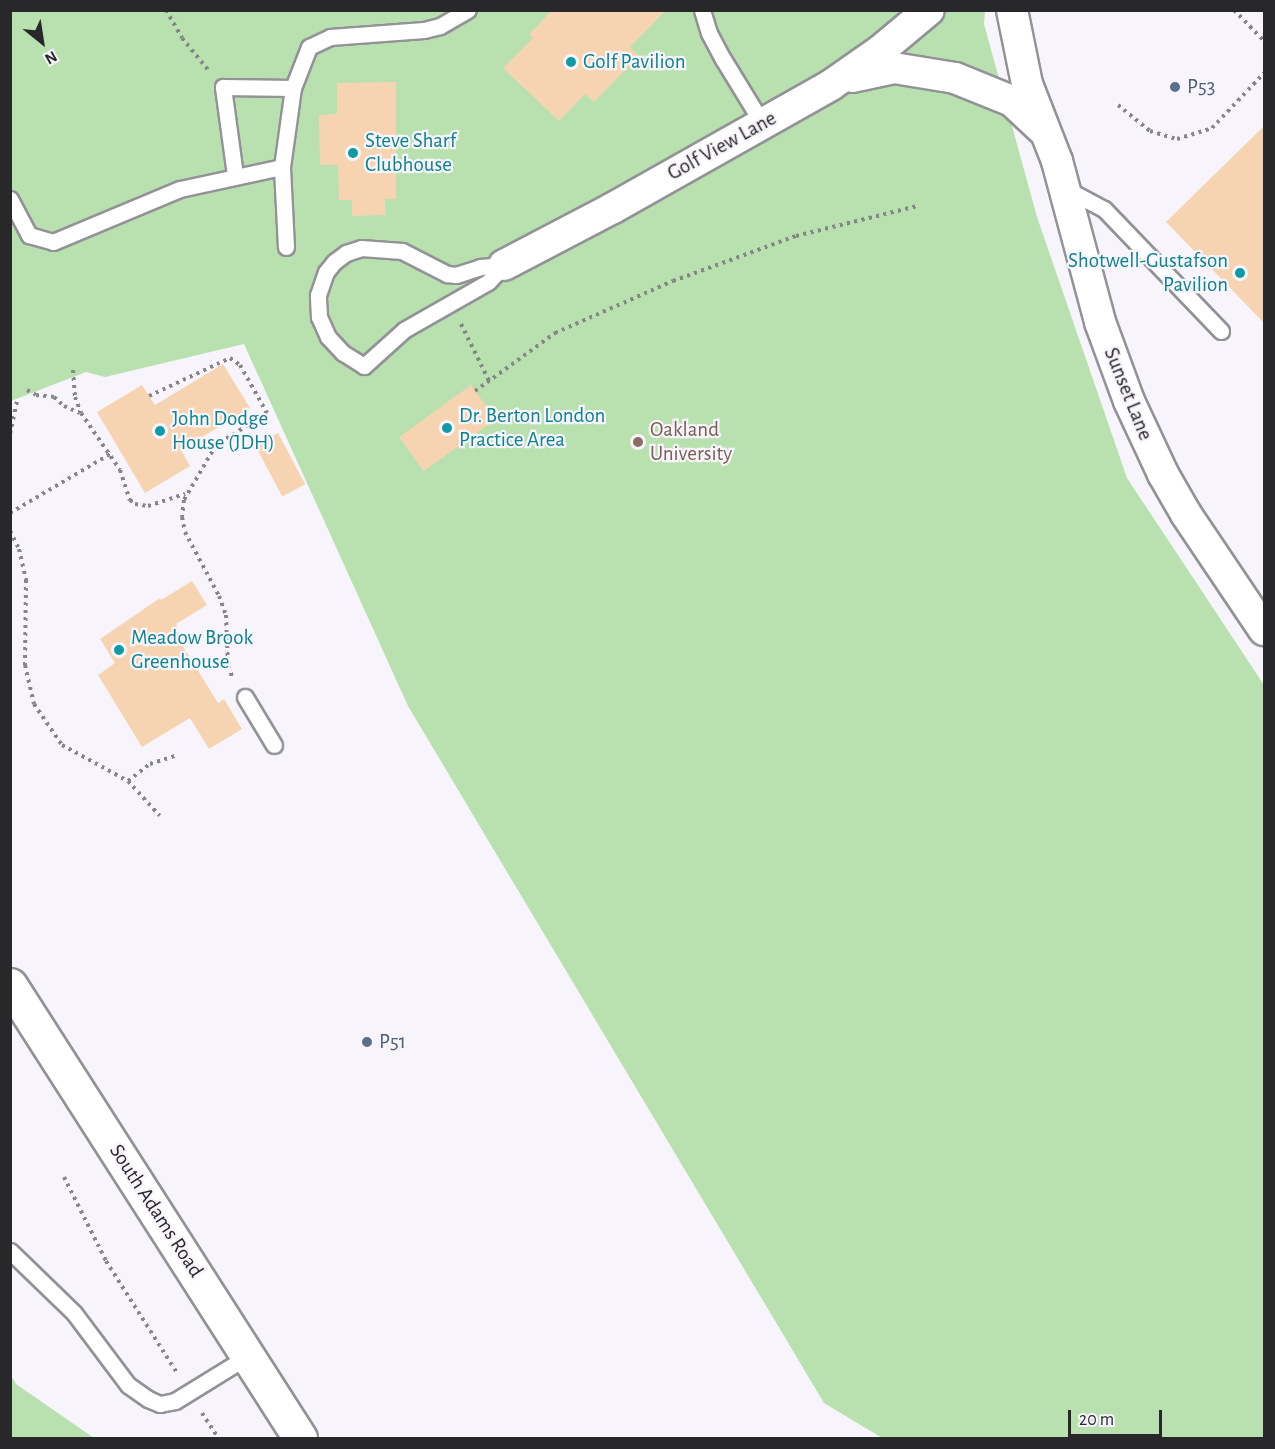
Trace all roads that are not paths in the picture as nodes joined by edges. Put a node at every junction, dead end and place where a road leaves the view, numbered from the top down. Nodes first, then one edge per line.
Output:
1 (468, 10) edge
2 (702, 10) edge
3 (929, 10) edge
4 (1012, 10) edge
5 (831, 85) junction
6 (293, 88) junction
7 (762, 123) junction
8 (1046, 133) junction
9 (282, 167) junction
10 (235, 175) junction
11 (1066, 189) junction
12 (10, 199) edge
13 (286, 247) dead end
14 (504, 265) junction
15 (1221, 331) dead end
16 (1264, 630) edge
17 (245, 698) road end
18 (274, 745) dead end
19 (10, 985) edge
20 (10, 1251) edge
21 (248, 1356) junction
22 (300, 1438) edge

1 - 6 lane
2 - 7 lane
3 - 5 street, Golf View Lane
4 - 8 street, Sunset Lane
5 - 7 street, Golf View Lane
5 - 8 street, Sunset Lane
6 - 9 lane
6 - 10 lane
7 - 14 street, Golf View Lane
8 - 11 street, Sunset Lane
9 - 10 lane
9 - 13 lane
10 - 12 lane
11 - 15 lane
11 - 16 street, Sunset Lane
14 - 14 lane
17 - 18 lane
19 - 21 main road, South Adams Road
20 - 21 lane
21 - 22 main road, South Adams Road

